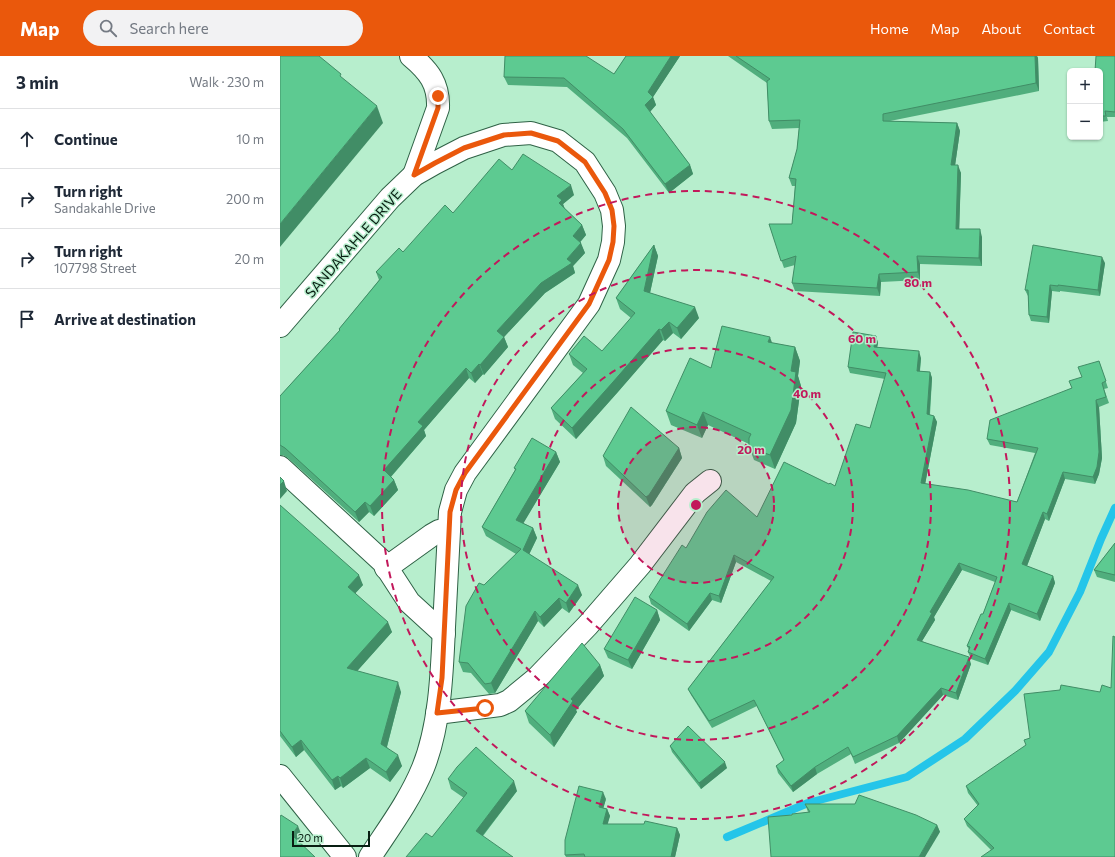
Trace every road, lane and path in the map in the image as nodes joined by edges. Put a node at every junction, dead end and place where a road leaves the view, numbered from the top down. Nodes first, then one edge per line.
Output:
1 (411, 56) edge
2 (414, 175) junction
3 (280, 326) edge
4 (280, 467) edge
5 (710, 481) dead end
6 (449, 529) junction
7 (386, 568) junction
8 (444, 634) junction
9 (437, 713) junction
10 (280, 776) edge
11 (345, 857) edge
12 (370, 857) edge

1 - 2 street
2 - 3 street, SANDAKAHLE DRIVE
2 - 6 street, SANDAKAHLE DRIVE
4 - 7 street
5 - 9 street
6 - 7 street
6 - 8 street, SANDAKAHLE DRIVE
7 - 8 street
8 - 9 street, SANDAKAHLE DRIVE
9 - 12 street, SANDAKAHLE DRIVE
10 - 11 street

